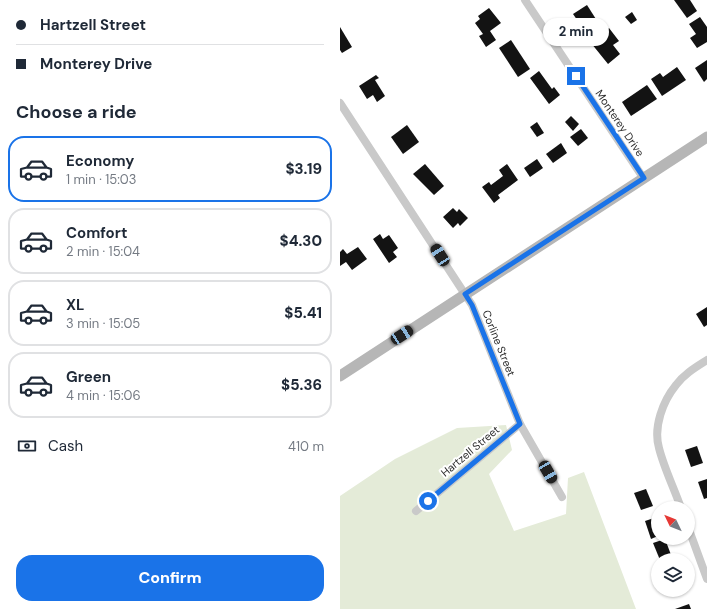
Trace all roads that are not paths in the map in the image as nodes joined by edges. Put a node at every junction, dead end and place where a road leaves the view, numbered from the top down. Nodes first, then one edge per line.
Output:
1 (525, 0) edge
2 (340, 103) edge
3 (707, 137) edge
4 (644, 178) junction
5 (465, 294) junction
6 (707, 360) edge
7 (340, 376) edge
8 (520, 424) junction
9 (562, 496) dead end
10 (678, 501) edge
11 (416, 511) dead end
12 (695, 545) edge
13 (707, 579) edge

1 - 4 street, Monterey Drive
2 - 5 street, Corline Street
3 - 4 main road
4 - 5 main road
5 - 7 main road
5 - 8 street, Corline Street
6 - 10 street
8 - 9 street, Corline Street
8 - 11 street, Hartzell Street
12 - 13 street

